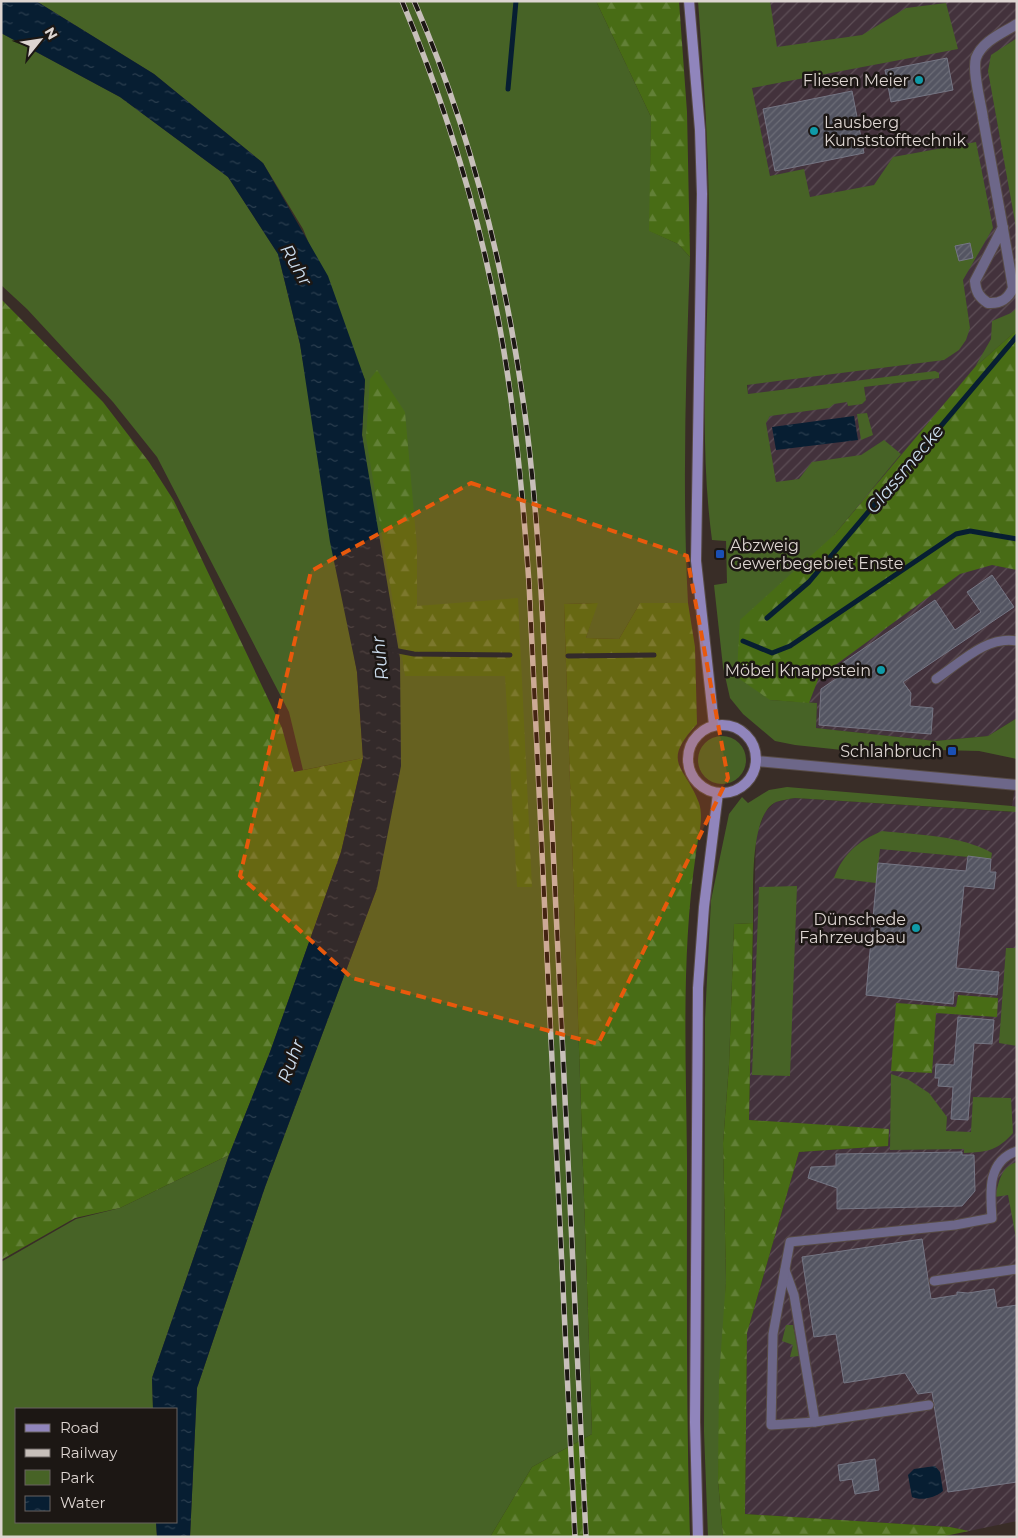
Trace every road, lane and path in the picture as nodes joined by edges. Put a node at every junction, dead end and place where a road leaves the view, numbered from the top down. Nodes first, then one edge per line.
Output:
1 (689, 1) edge
2 (1017, 24) edge
3 (1003, 227) junction
4 (1017, 640) edge
5 (936, 679) dead end
6 (714, 725) junction
7 (756, 761) junction
8 (1017, 785) edge
9 (718, 793) junction
10 (1017, 1152) edge
11 (1017, 1269) edge
12 (785, 1270) junction
13 (934, 1281) dead end
14 (929, 1405) dead end
15 (815, 1422) junction
16 (698, 1537) edge

1 - 6 main road
2 - 3 street
3 - 3 street
4 - 5 lane
6 - 7 main road
6 - 9 main road
7 - 8 street
7 - 9 main road
9 - 16 main road
10 - 12 lane
11 - 13 lane
12 - 15 lane
12 - 15 lane
14 - 15 lane

